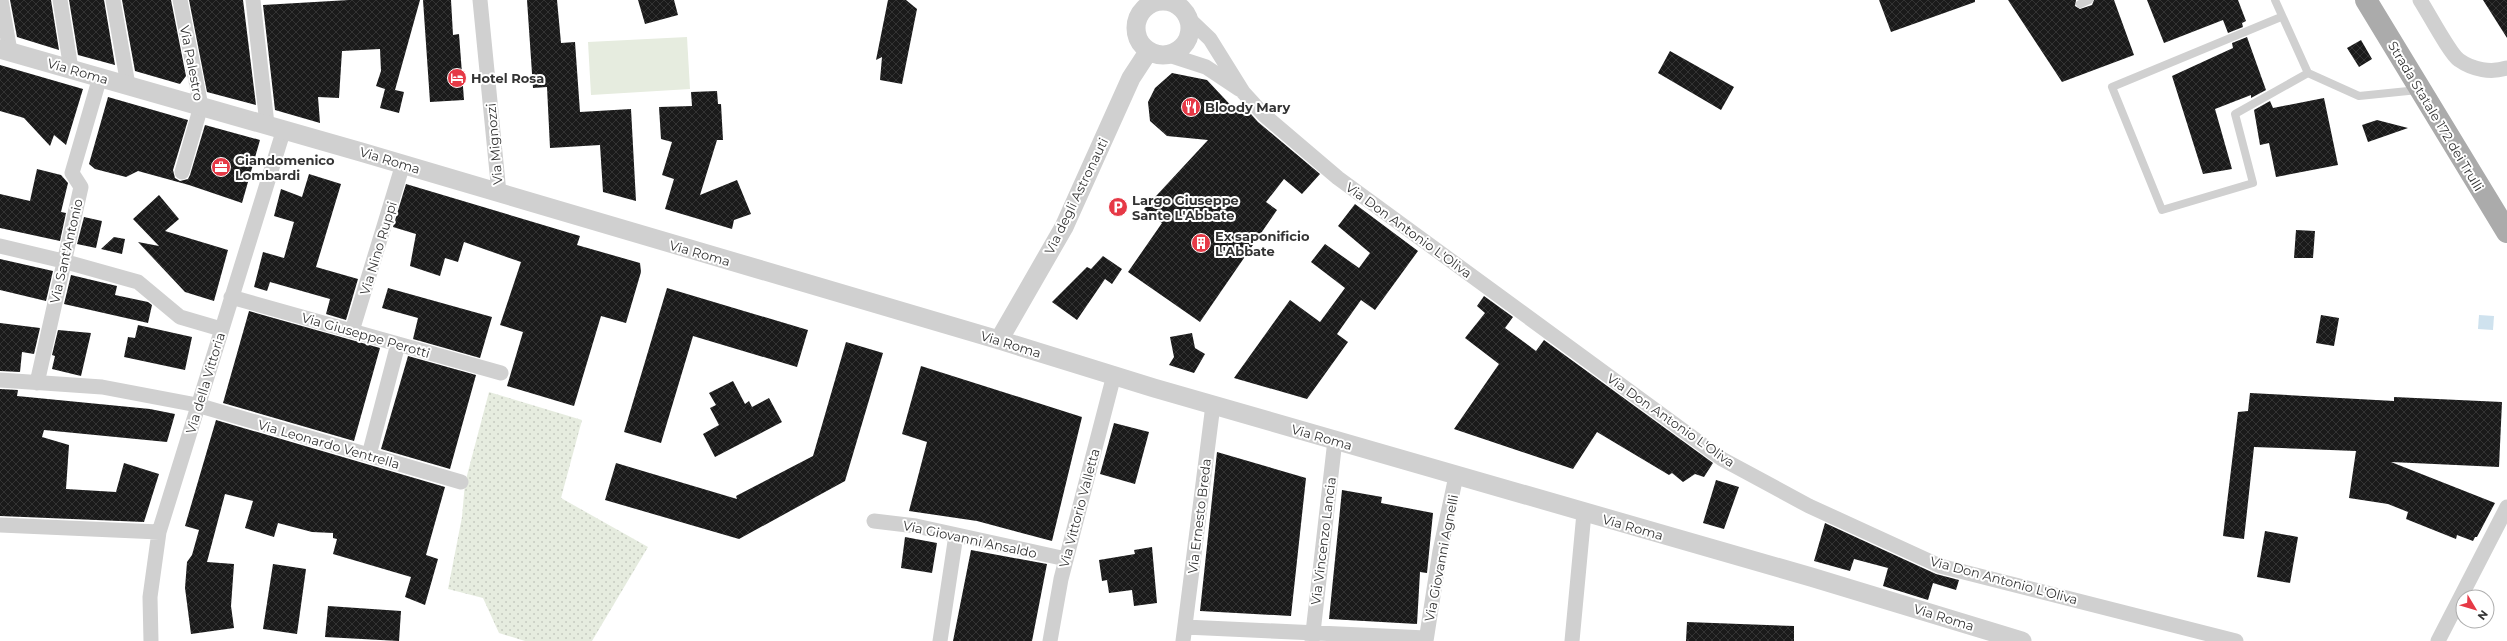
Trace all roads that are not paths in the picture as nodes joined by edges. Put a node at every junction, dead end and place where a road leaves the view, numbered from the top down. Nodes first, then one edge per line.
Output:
1 (1, 0) edge
2 (60, 0) edge
3 (113, 0) edge
4 (180, 0) edge
5 (253, 0) edge
6 (480, 0) edge
7 (2089, 0) edge
8 (2275, 0) edge
9 (2366, 0) edge
10 (2420, 0) edge
11 (1158, 1) edge
12 (2080, 4) dead end
13 (2281, 17) junction
14 (1189, 19) junction
15 (5, 50) edge
16 (1148, 52) junction
17 (1169, 55) junction
18 (2507, 68) edge
19 (72, 69) junction
20 (2308, 74) junction
21 (100, 77) junction
22 (128, 85) junction
23 (2421, 90) junction
24 (1243, 92) junction
25 (201, 106) junction
26 (275, 127) junction
27 (403, 164) junction
28 (182, 172) dead end
29 (499, 193) junction
30 (2507, 232) edge
31 (0, 246) edge
32 (63, 261) junction
33 (231, 297) junction
34 (221, 330) junction
35 (352, 331) junction
36 (999, 340) junction
37 (398, 344) junction
38 (500, 373) dead end
39 (1114, 375) junction
40 (0, 380) edge
41 (37, 383) junction
42 (1213, 405) junction
43 (197, 406) junction
44 (1335, 440) junction
45 (369, 455) junction
46 (1456, 476) junction
47 (461, 482) dead end
48 (2507, 507) edge
49 (1584, 513) junction
50 (874, 521) dead end
51 (0, 525) edge
52 (159, 532) junction
53 (956, 535) junction
54 (1066, 559) junction
55 (1184, 634) edge
56 (1312, 637) edge
57 (1426, 640) edge
58 (151, 641) edge
59 (940, 641) edge
60 (1050, 641) edge
61 (1572, 641) edge
62 (2022, 641) edge
63 (2236, 641) edge
64 (2438, 641) edge

1 - 15 street
2 - 19 street
3 - 22 street
4 - 25 street, Via Palestro
5 - 26 street, Via della Vittoria
6 - 29 street, Via Mignozzi
7 - 12 lane
8 - 13 lane
9 - 23 main road, Strada Statale 172 dei Trulli
10 - 18 street
11 - 14 street
11 - 16 street
13 - 20 lane
13 - 20 lane
14 - 17 street
14 - 24 street, Via Don Antonio L'Oliva
15 - 19 street, Via Roma
16 - 17 street
16 - 36 street, Via degli Astronauti
17 - 24 street, Via Don Antonio L'Oliva
19 - 21 street, Via Roma
20 - 23 lane
21 - 22 street, Via Roma
21 - 32 street, Via Sant'Antonio
22 - 25 street, Via Roma
23 - 30 main road, Strada Statale 172 dei Trulli
24 - 63 street, Via Don Antonio L'Oliva
25 - 26 street, Via Roma
25 - 28 street, Via Palestro
26 - 27 street, Via Roma
26 - 33 street, Via della Vittoria
27 - 29 street, Via Roma
27 - 35 street, Via Nino Ruppi
29 - 36 street, Via Roma
31 - 32 street
32 - 34 street
32 - 41 street, Via Sant'Antonio
33 - 34 street, Via della Vittoria
33 - 35 street, Via Giuseppe Perotti
34 - 43 street, Via della Vittoria
35 - 37 street, Via Giuseppe Perotti
36 - 39 street, Via Roma
37 - 38 street, Via Giuseppe Perotti
37 - 45 street
39 - 42 street, Via Roma
39 - 54 street, Via Vittorio Valletta
40 - 41 street, Via Leonardo Ventrella
41 - 43 street, Via Leonardo Ventrella
42 - 44 street, Via Roma
42 - 55 street, Via Ernesto Breda
43 - 45 street, Via Leonardo Ventrella
43 - 52 street, Via della Vittoria
44 - 46 street, Via Roma
44 - 56 street, Via Vincenzo Lancia
45 - 47 street, Via Leonardo Ventrella
46 - 49 street, Via Roma
46 - 57 street, Via Giovanni Agnelli
48 - 64 street
49 - 61 street
49 - 62 street, Via Roma
50 - 53 street, Via Giovanni Ansaldo
51 - 52 street
52 - 58 street, Via della Vittoria
53 - 54 street, Via Giovanni Ansaldo
53 - 59 street
54 - 60 street, Via Vittorio Valletta
55 - 56 street, Via Ernesto Breda
56 - 57 street, Via Ernesto Breda

